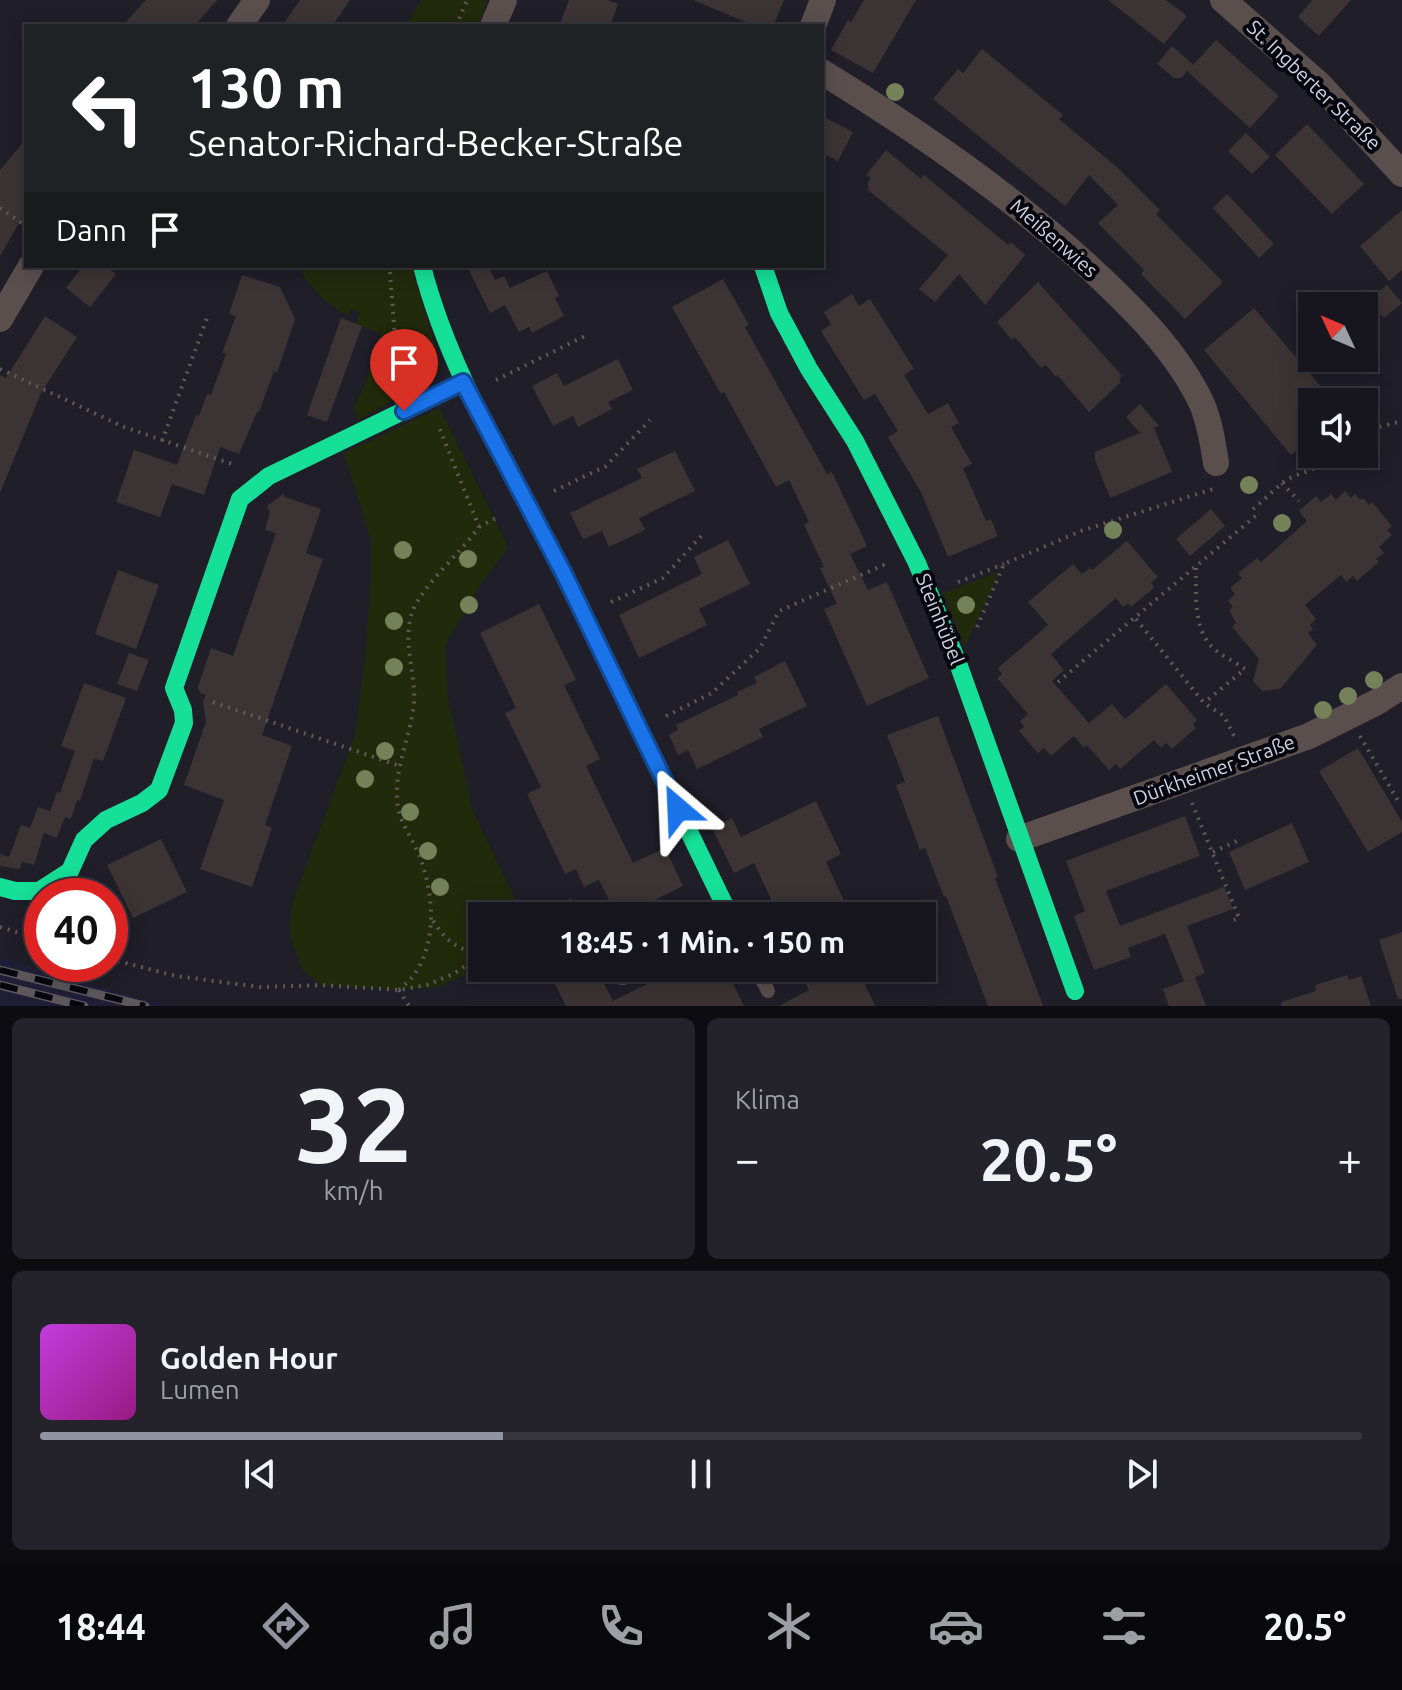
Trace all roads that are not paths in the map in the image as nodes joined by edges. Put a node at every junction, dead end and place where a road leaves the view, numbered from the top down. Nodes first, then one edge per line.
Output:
1 (257, 0) edge
2 (504, 0) edge
3 (823, 0) edge
4 (1223, 0) edge
5 (240, 24) edge
6 (494, 24) edge
7 (814, 24) edge
8 (824, 73) edge
9 (1402, 174) edge
10 (30, 268) edge
11 (423, 268) edge
12 (764, 268) edge
13 (0, 319) edge
14 (466, 388) junction
15 (1217, 475) road end
16 (1402, 686) edge
17 (1019, 839) junction
18 (0, 887) edge
19 (723, 902) edge
20 (763, 982) edge
21 (768, 991) dead end
22 (1075, 991) dead end

1 - 5 street
2 - 6 street
3 - 7 street
4 - 9 street, St. Ingberter Straße
8 - 15 street, Meißenwies
10 - 13 street
11 - 14 street
12 - 17 street, Steinhübel
14 - 18 street
14 - 19 street
16 - 17 street, Dürkheimer Straße
17 - 22 street, Steinhübel
20 - 21 lane

